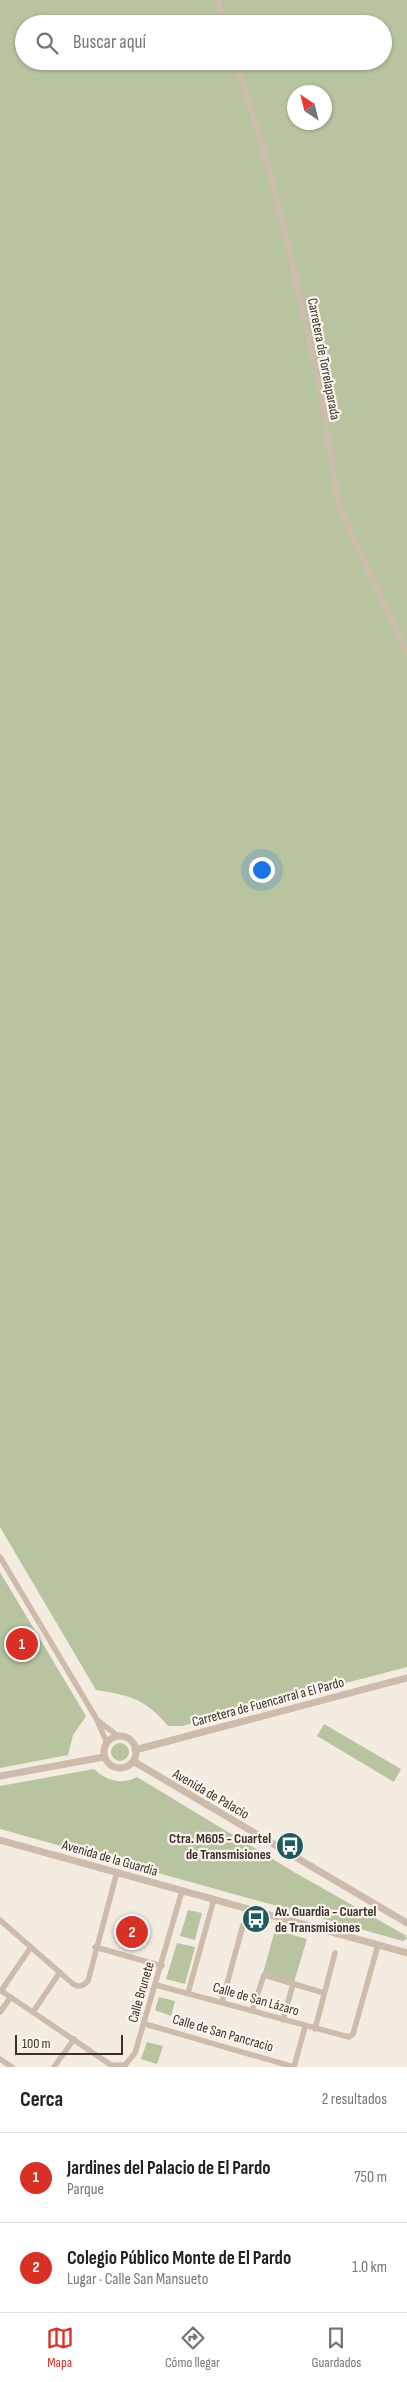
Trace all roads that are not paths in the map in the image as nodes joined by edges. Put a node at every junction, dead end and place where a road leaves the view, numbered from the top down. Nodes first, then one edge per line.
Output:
1 (218, 0) edge
2 (222, 15) edge
3 (239, 70) edge
4 (407, 653) edge
5 (0, 1557) edge
6 (407, 1678) edge
7 (96, 1718) junction
8 (118, 1736) junction
9 (107, 1743) junction
10 (135, 1750) junction
11 (104, 1757) junction
12 (133, 1761) junction
13 (0, 1776) edge
14 (0, 1840) edge
15 (117, 1872) junction
16 (182, 1890) junction
17 (214, 1899) junction
18 (0, 1920) edge
19 (407, 1923) edge
20 (243, 1925) dead end
21 (378, 1944) junction
22 (31, 1947) junction
23 (95, 1947) junction
24 (335, 1953) dead end
25 (407, 1953) edge
26 (162, 1966) junction
27 (60, 1972) junction
28 (293, 1984) junction
29 (156, 1985) junction
30 (1, 1991) edge
31 (188, 1993) junction
32 (324, 1993) junction
33 (11, 1998) junction
34 (222, 2002) junction
35 (252, 2011) junction
36 (0, 2012) edge
37 (33, 2012) junction
38 (283, 2020) junction
39 (145, 2024) junction
40 (306, 2027) junction
41 (314, 2029) junction
42 (74, 2039) junction
43 (0, 2059) edge
44 (126, 2066) edge
45 (12, 2067) edge
46 (54, 2067) edge
47 (294, 2067) edge

1 - 2 street
3 - 4 street, Carretera de Torrelaparada
5 - 7 street
6 - 10 street, Carretera de Fuencarral a El Pardo
7 - 8 street
7 - 9 street
8 - 9 street
8 - 10 street
9 - 11 street
10 - 12 street
11 - 12 street
11 - 13 street
12 - 19 street, Avenida de Palacio
14 - 15 street, Avenida de la Guardia
15 - 16 street, Avenida de la Guardia
15 - 23 street
16 - 17 street, Avenida de la Guardia
16 - 26 street, Calle Brunete
17 - 21 street, Avenida de la Guardia
17 - 31 street
18 - 22 street
20 - 34 street
21 - 25 street, Avenida de la Guardia
21 - 41 street, Calle de San Lázaro
22 - 27 street
22 - 30 street
23 - 26 street
23 - 27 street
24 - 32 street
26 - 29 street, Calle Brunete
27 - 37 street
28 - 32 street
28 - 35 street
28 - 38 street
29 - 31 street, Calle de San Lázaro
29 - 39 street, Calle Brunete
30 - 33 street
31 - 34 street, Calle de San Lázaro
32 - 41 street
33 - 36 street
33 - 37 street
34 - 35 street, Calle de San Lázaro
35 - 38 street, Calle de San Lázaro
37 - 42 street
38 - 40 street, Calle de San Lázaro
39 - 44 street, Calle Brunete
39 - 47 street, Calle de San Pancracio
40 - 41 street, Calle de San Lázaro
40 - 47 street
42 - 44 street
42 - 46 street
43 - 45 street

